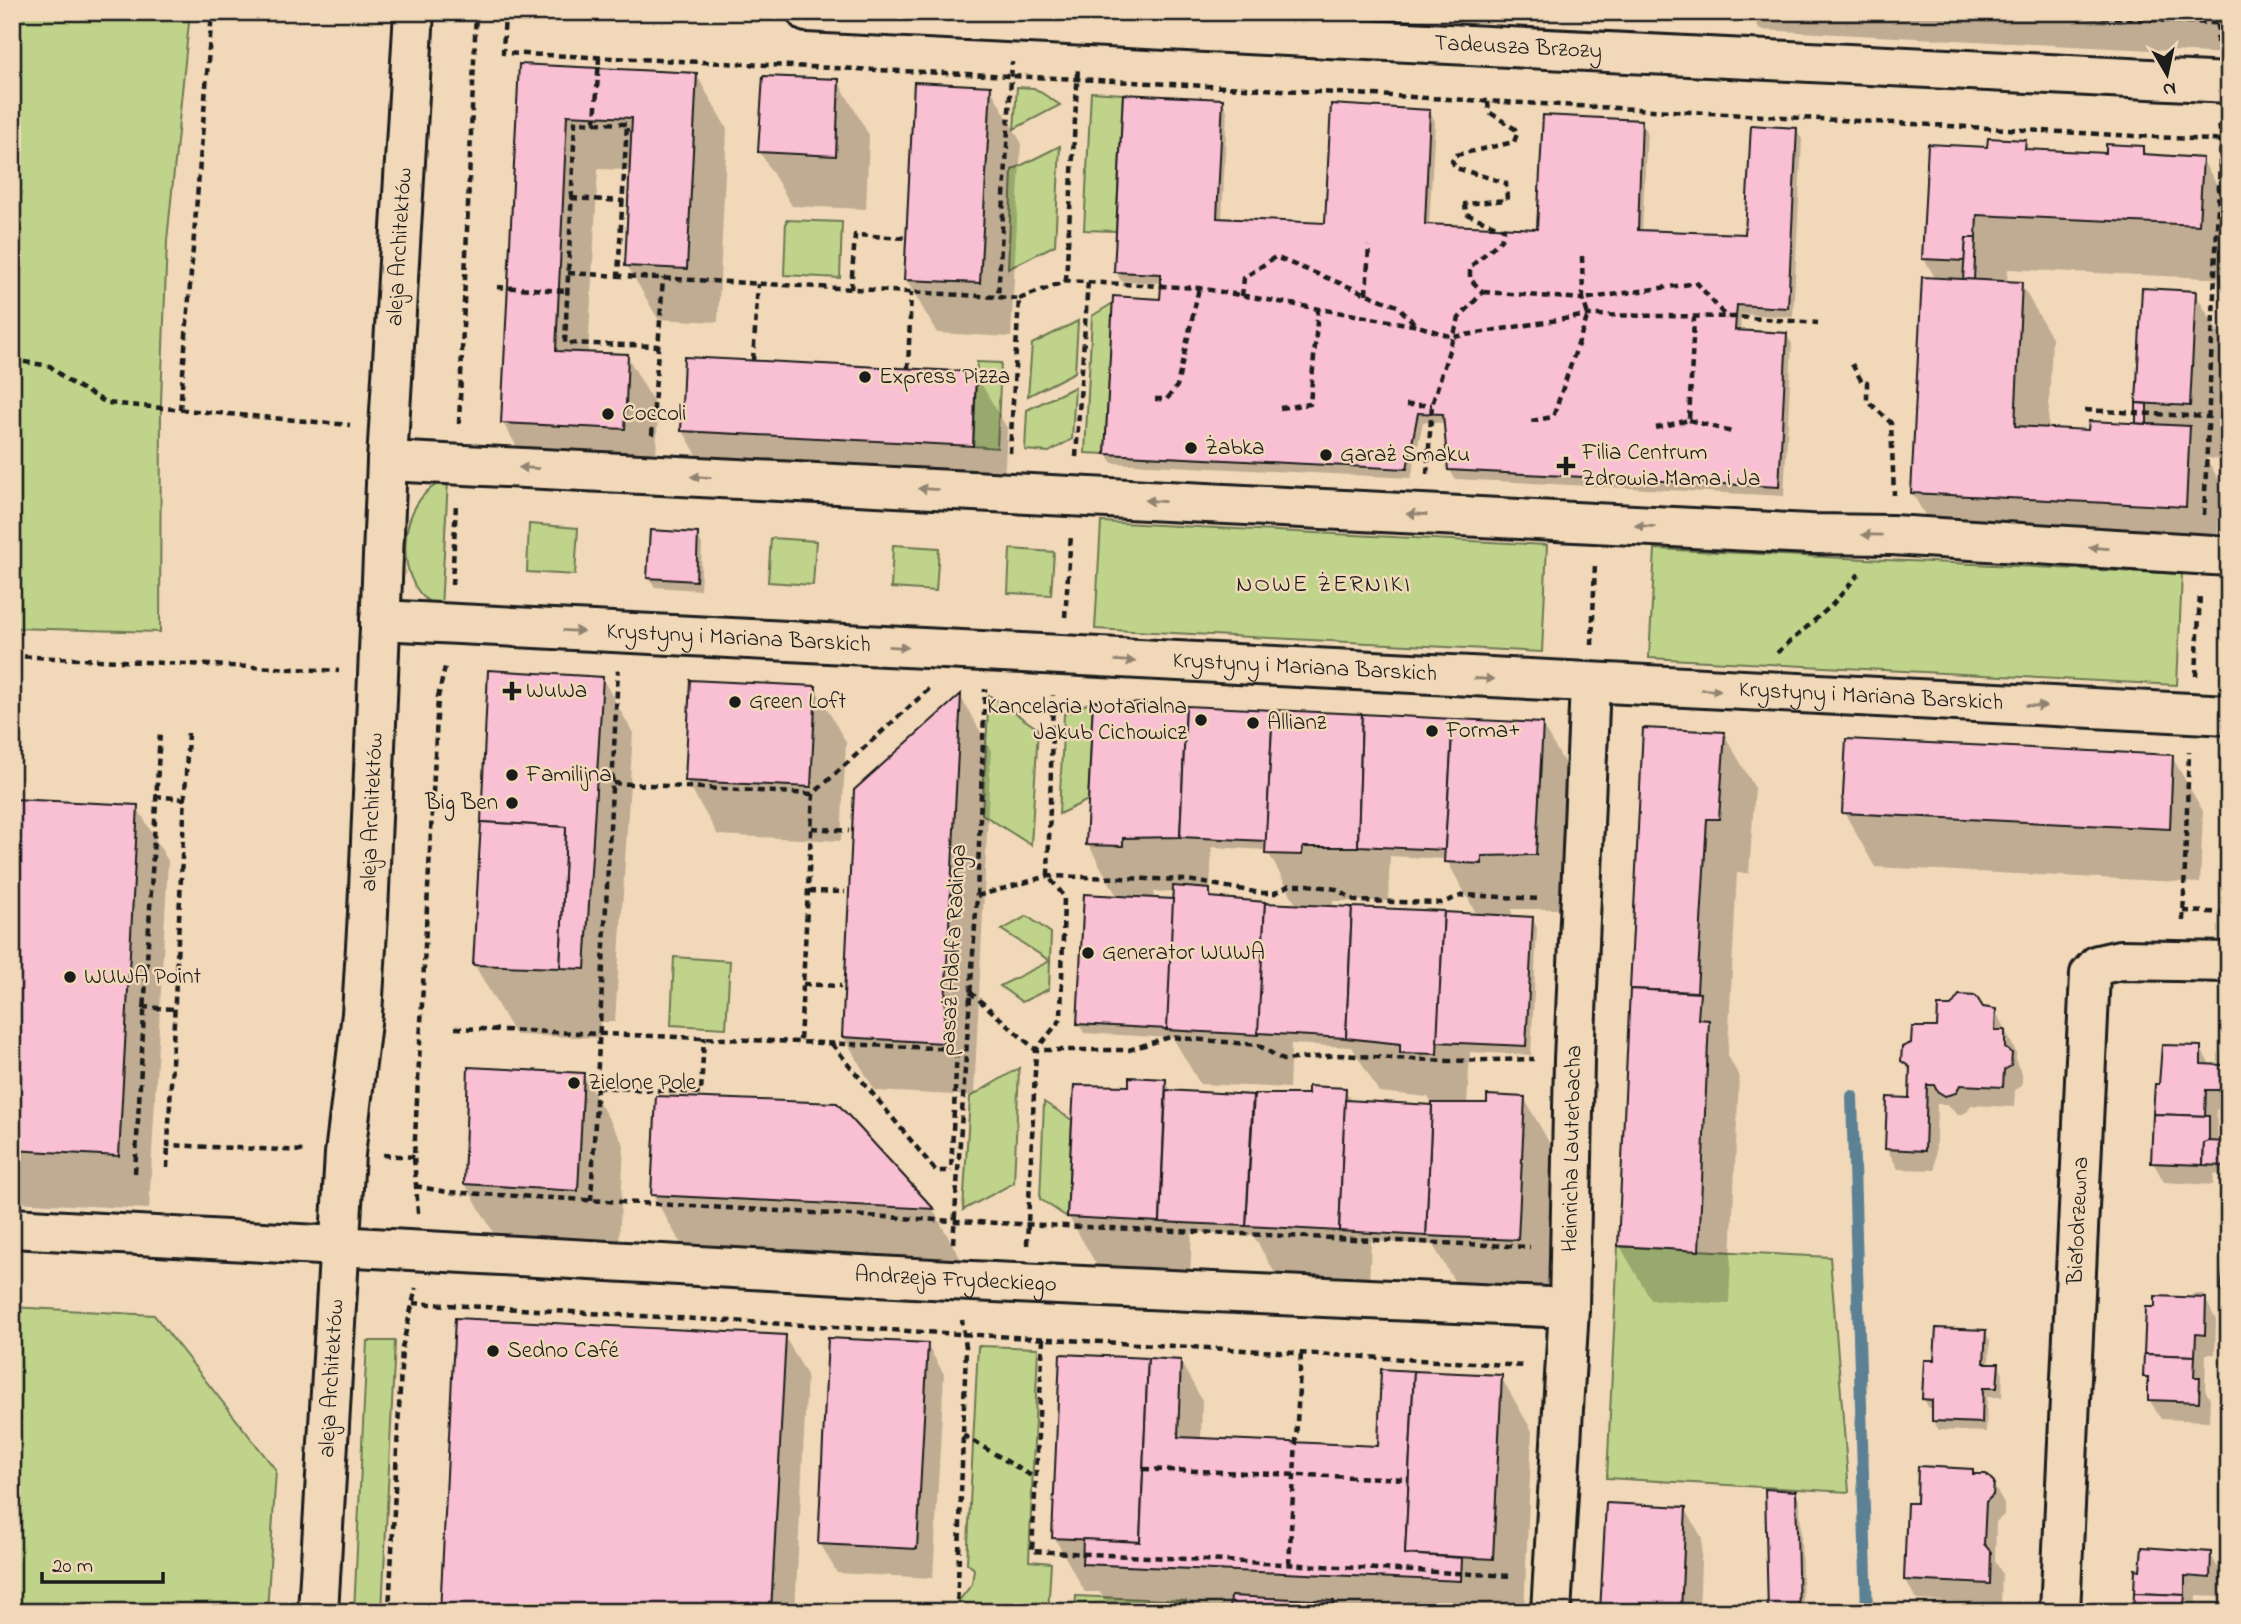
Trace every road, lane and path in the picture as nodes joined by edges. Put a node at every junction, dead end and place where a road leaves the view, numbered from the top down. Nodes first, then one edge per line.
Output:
1 (212, 12) edge
2 (414, 12) edge
3 (476, 12) edge
4 (505, 12) edge
5 (807, 12) edge
6 (2006, 12) edge
7 (2133, 12) edge
8 (2139, 19) junction
9 (1014, 22) junction
10 (2229, 24) edge
11 (1081, 25) junction
12 (599, 57) junction
13 (1011, 76) junction
14 (1077, 79) junction
15 (2229, 83) edge
16 (1488, 101) junction
17 (594, 123) junction
18 (2221, 140) junction
19 (2229, 141) edge
20 (572, 198) junction
21 (624, 201) junction
22 (906, 238) dead end
23 (1369, 246) dead end
24 (1582, 256) dead end
25 (568, 273) junction
26 (618, 276) junction
27 (663, 278) junction
28 (1066, 281) junction
29 (1088, 281) junction
30 (758, 285) junction
31 (496, 287) dead end
32 (1199, 288) junction
33 (851, 289) junction
34 (567, 291) junction
35 (911, 292) junction
36 (1483, 292) junction
37 (1366, 294) junction
38 (1242, 296) junction
39 (998, 297) junction
40 (1019, 299) junction
41 (1583, 299) junction
42 (1318, 310) junction
43 (1588, 315) junction
44 (1694, 318) junction
45 (1728, 318) junction
46 (1818, 323) dead end
47 (1418, 326) junction
48 (1454, 337) junction
49 (658, 346) junction
50 (12, 360) edge
51 (754, 360) dead end
52 (1852, 364) dead end
53 (908, 369) dead end
54 (1154, 399) dead end
55 (1406, 405) dead end
56 (1432, 405) junction
57 (1280, 408) dead end
58 (180, 410) junction
59 (2085, 410) dead end
60 (2207, 417) junction
61 (1689, 420) junction
62 (1531, 421) dead end
63 (1656, 428) dead end
64 (652, 430) dead end
65 (1735, 433) dead end
66 (388, 444) junction
67 (1010, 458) dead end
68 (458, 465) junction
69 (1427, 470) dead end
70 (1073, 497) junction
71 (1597, 523) junction
72 (1892, 536) junction
73 (2215, 555) edge
74 (380, 620) junction
75 (450, 624) junction
76 (12, 656) edge
77 (1063, 657) junction
78 (618, 666) dead end
79 (378, 673) junction
80 (985, 681) dead end
81 (1590, 684) junction
82 (930, 687) dead end
83 (1752, 692) junction
84 (2202, 725) edge
85 (160, 732) dead end
86 (188, 733) dead end
87 (613, 783) junction
88 (813, 794) junction
89 (155, 796) junction
90 (185, 799) junction
91 (812, 828) junction
92 (849, 831) dead end
93 (1048, 876) junction
94 (808, 891) junction
95 (845, 892) dead end
96 (977, 896) junction
97 (1582, 901) junction
98 (2183, 911) junction
99 (2229, 913) edge
100 (2182, 926) dead end
101 (2228, 952) edge
102 (803, 984) junction
103 (841, 986) dead end
104 (970, 992) junction
105 (142, 1007) junction
106 (175, 1009) junction
107 (455, 1028) dead end
108 (600, 1032) junction
109 (704, 1037) junction
110 (800, 1042) junction
111 (832, 1043) junction
112 (1036, 1050) junction
113 (1574, 1060) junction
114 (597, 1087) junction
115 (168, 1145) junction
116 (295, 1151) dead end
117 (167, 1168) dead end
118 (951, 1171) junction
119 (959, 1172) junction
120 (135, 1173) dead end
121 (415, 1186) junction
122 (591, 1201) junction
123 (954, 1221) junction
124 (1027, 1224) junction
125 (12, 1228) edge
126 (341, 1248) junction
127 (1569, 1249) junction
128 (418, 1252) junction
129 (1025, 1283) junction
130 (412, 1303) junction
131 (1569, 1308) junction
132 (1023, 1337) junction
133 (1043, 1338) junction
134 (966, 1347) dead end
135 (1301, 1352) junction
136 (1565, 1368) junction
137 (963, 1436) junction
138 (1143, 1469) dead end
139 (1293, 1475) junction
140 (1035, 1478) junction
141 (1408, 1479) dead end
142 (1289, 1565) junction
143 (1492, 1574) dead end
144 (1190, 1603) dead end
145 (318, 1612) edge
146 (389, 1612) edge
147 (957, 1612) edge
148 (1189, 1612) edge
149 (1551, 1612) edge
150 (2060, 1612) edge

1 - 58 path
2 - 66 street, aleja Architektów
3 - 68 path
4 - 12 path
5 - 9 street, Tadeusza Brzozy
6 - 8 path
7 - 8 path
8 - 10 path
9 - 11 street, Tadeusza Brzozy
9 - 13 path
11 - 14 path
11 - 15 street, Tadeusza Brzozy
12 - 13 path
12 - 17 path
13 - 14 path
13 - 39 path
14 - 16 path
14 - 28 path
16 - 18 path
16 - 36 path
17 - 20 path
17 - 21 path
18 - 19 path
18 - 60 path
20 - 21 path
20 - 25 path
21 - 26 path
22 - 33 path
23 - 37 path
24 - 41 path
25 - 26 path
25 - 34 path
26 - 27 path
27 - 30 path
27 - 49 path
28 - 29 path
28 - 40 path
29 - 32 path
29 - 70 path
30 - 33 path
30 - 51 path
31 - 34 path
32 - 38 path
32 - 54 path
33 - 35 path
34 - 49 path
35 - 39 path
35 - 53 path
36 - 41 path
36 - 48 path
37 - 38 path
37 - 47 path
38 - 42 path
39 - 40 path
40 - 67 path
41 - 43 path
41 - 45 path
42 - 47 path
42 - 57 path
43 - 44 path
43 - 48 path
43 - 62 path
44 - 45 path
44 - 61 path
45 - 46 path
47 - 48 path
48 - 56 path
49 - 64 path
50 - 58 path
52 - 72 path
55 - 56 path
56 - 69 path
58 - 66 path
59 - 60 path
60 - 73 path
61 - 63 path
61 - 65 path
66 - 68 street
66 - 74 street, aleja Architektów
70 -> 68 street
68 - 75 path
71 -> 70 street
70 - 77 path
72 -> 71 street
71 - 81 path
73 -> 72 street
72 - 83 path
73 - 84 path
74 - 75 street, Krystyny i Mariana Barskich
74 - 79 street, aleja Architektów
75 -> 77 street, Krystyny i Mariana Barskich
75 - 121 path
76 - 79 path
77 -> 81 street, Krystyny i Mariana Barskich
77 - 93 path
78 - 87 path
79 - 126 street, aleja Architektów
80 - 96 path, pasaż Adolfa Radinga
81 -> 83 street, Krystyny i Mariana Barskich
81 - 97 street, Heinricha Lauterbacha
82 - 88 path
83 -> 84 street, Krystyny i Mariana Barskich
84 - 98 path
85 - 89 path
86 - 90 path
87 - 88 path
87 - 108 path
88 - 91 path
89 - 90 path
89 - 105 path
90 - 106 path
91 - 92 path
91 - 94 path
93 - 96 path
93 - 97 path
93 - 112 path
94 - 95 path
94 - 102 path
96 - 104 path, pasaż Adolfa Radinga
97 - 113 street, Heinricha Lauterbacha
98 - 99 path
98 - 100 path
101 - 150 street, Białodrzewna
102 - 103 path
102 - 110 path
104 - 112 path
104 - 119 path, pasaż Adolfa Radinga
105 - 106 path
105 - 120 path
106 - 115 path
107 - 108 path
108 - 109 path
108 - 114 path
109 - 110 path
109 - 114 path
110 - 111 path
111 - 118 path
111 - 118 path
112 - 113 path
112 - 124 path
113 - 127 street, Heinricha Lauterbacha
114 - 122 path
115 - 116 path
115 - 117 path
118 - 119 path
119 - 123 path, pasaż Adolfa Radinga
121 - 122 path
121 - 128 path
122 - 123 path
123 - 124 path
124 - 127 path
124 - 129 path
125 - 126 street, Andrzeja Frydeckiego
126 - 128 street, Andrzeja Frydeckiego
126 - 145 street, aleja Architektów
127 - 131 street, Heinricha Lauterbacha
128 - 129 street, Andrzeja Frydeckiego
128 - 130 path
129 - 131 street, Andrzeja Frydeckiego
129 - 132 path
130 - 132 path
130 - 146 path
131 - 136 street, Heinricha Lauterbacha
132 - 133 path
133 - 135 path
133 - 140 path
134 - 137 path
135 - 136 path
135 - 139 path
136 - 149 street, Heinricha Lauterbacha
137 - 140 path
137 - 147 path
138 - 139 path
139 - 141 path
139 - 142 path
140 - 142 path
142 - 143 path
144 - 148 path

